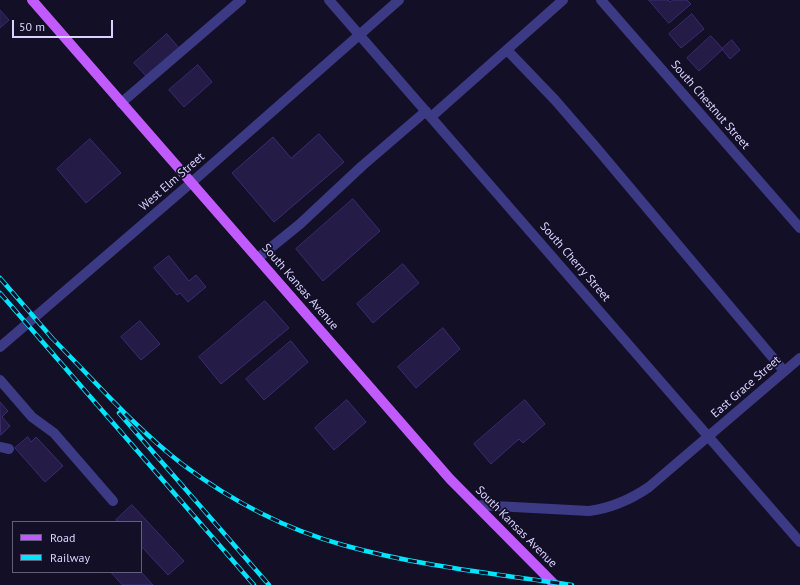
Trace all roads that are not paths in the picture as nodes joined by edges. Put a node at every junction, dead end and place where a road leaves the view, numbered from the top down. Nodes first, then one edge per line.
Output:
1 (32, 0) edge
2 (241, 0) edge
3 (329, 0) edge
4 (399, 0) edge
5 (563, 0) edge
6 (601, 0) edge
7 (359, 35) junction
8 (507, 50) junction
9 (121, 103) junction
10 (428, 114) junction
11 (192, 182) junction
12 (800, 228) edge
13 (258, 258) junction
14 (0, 347) edge
15 (800, 358) edge
16 (784, 371) junction
17 (0, 380) edge
18 (708, 436) junction
19 (112, 501) dead end
20 (476, 505) junction
21 (800, 542) edge
22 (555, 585) edge

1 - 9 main road, South Kansas Avenue
2 - 9 street
3 - 7 street, South Cherry Street
4 - 7 street, West Elm Street
5 - 8 street
6 - 12 street, South Chestnut Street
7 - 10 street, South Cherry Street
7 - 11 street, West Elm Street
8 - 10 street
8 - 16 street
9 - 11 main road, South Kansas Avenue
10 - 13 street
10 - 18 street, South Cherry Street
11 - 13 main road, South Kansas Avenue
11 - 14 street, West Elm Street
13 - 20 main road, South Kansas Avenue
15 - 16 street, East Grace Street
16 - 18 street, East Grace Street
17 - 19 street
18 - 20 street, East Grace Street
18 - 21 street, South Cherry Street
20 - 22 main road, South Kansas Avenue

